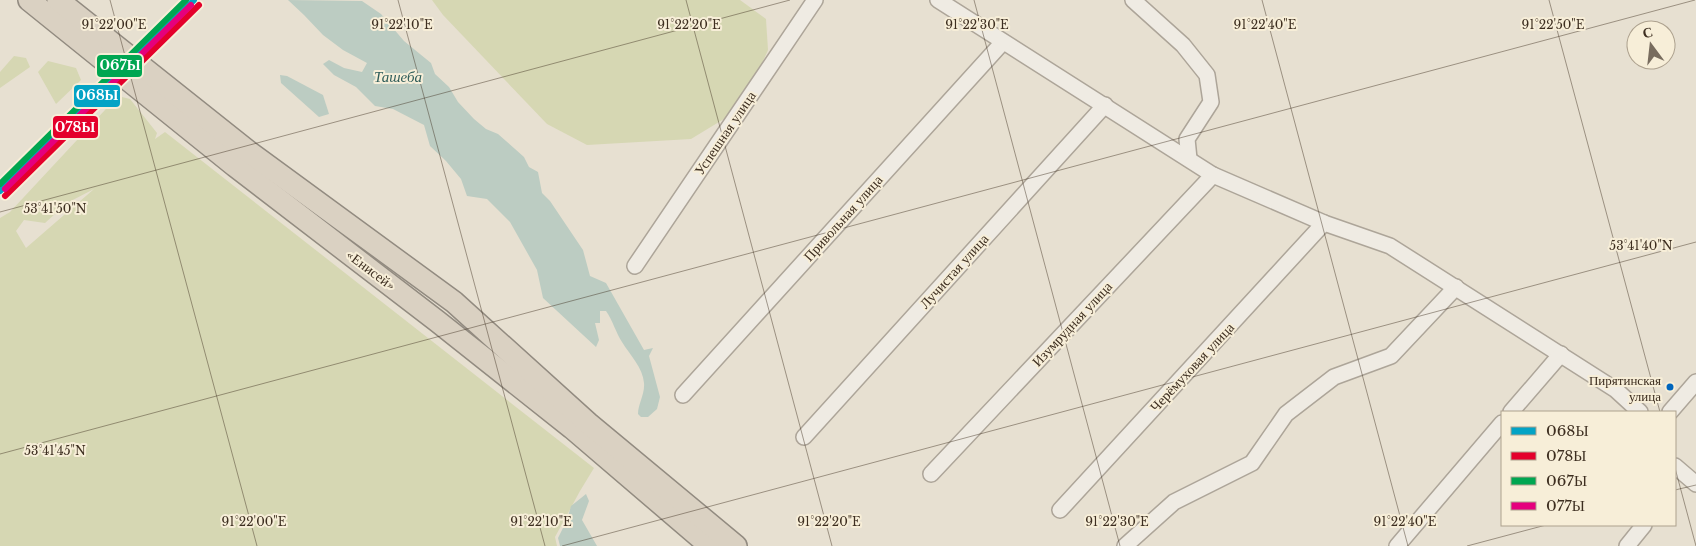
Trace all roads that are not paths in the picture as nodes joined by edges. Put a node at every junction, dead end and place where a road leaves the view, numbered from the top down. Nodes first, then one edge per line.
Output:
1 (29, 0) edge
2 (58, 0) edge
3 (815, 0) edge
4 (938, 0) edge
5 (1133, 0) edge
6 (1003, 42) junction
7 (1105, 105) junction
8 (242, 159) junction
9 (1189, 159) junction
10 (1213, 175) junction
11 (1324, 223) junction
12 (635, 266) dead end
13 (1456, 287) junction
14 (1561, 354) junction
15 (1696, 382) edge
16 (683, 395) dead end
17 (1512, 411) edge
18 (1639, 411) edge
19 (1671, 411) edge
20 (1501, 424) edge
21 (804, 437) dead end
22 (1676, 467) edge
23 (931, 474) dead end
24 (1696, 484) edge
25 (1060, 510) dead end
26 (1643, 526) edge
27 (710, 546) edge
28 (736, 546) edge
29 (1125, 546) edge
30 (1397, 546) edge
31 (1627, 546) edge

1 - 8 highway, «Енисей»
2 - 8 highway, «Енисей»
3 - 12 street, Успешная улица
4 - 6 street
5 - 9 street
6 - 7 street
6 - 16 street, Привольная улица
7 - 9 street
7 - 21 street, Лучистая улица
8 - 27 highway, «Енисей»
8 - 28 highway, «Енисей»
9 - 10 street
10 - 11 street
10 - 23 street, Изумрудная улица
11 - 13 street
11 - 25 street, Черёмуховая улица
13 - 14 street
13 - 29 street
14 - 17 street
14 - 18 street
15 - 19 street
20 - 30 street
22 - 24 street
26 - 31 street

